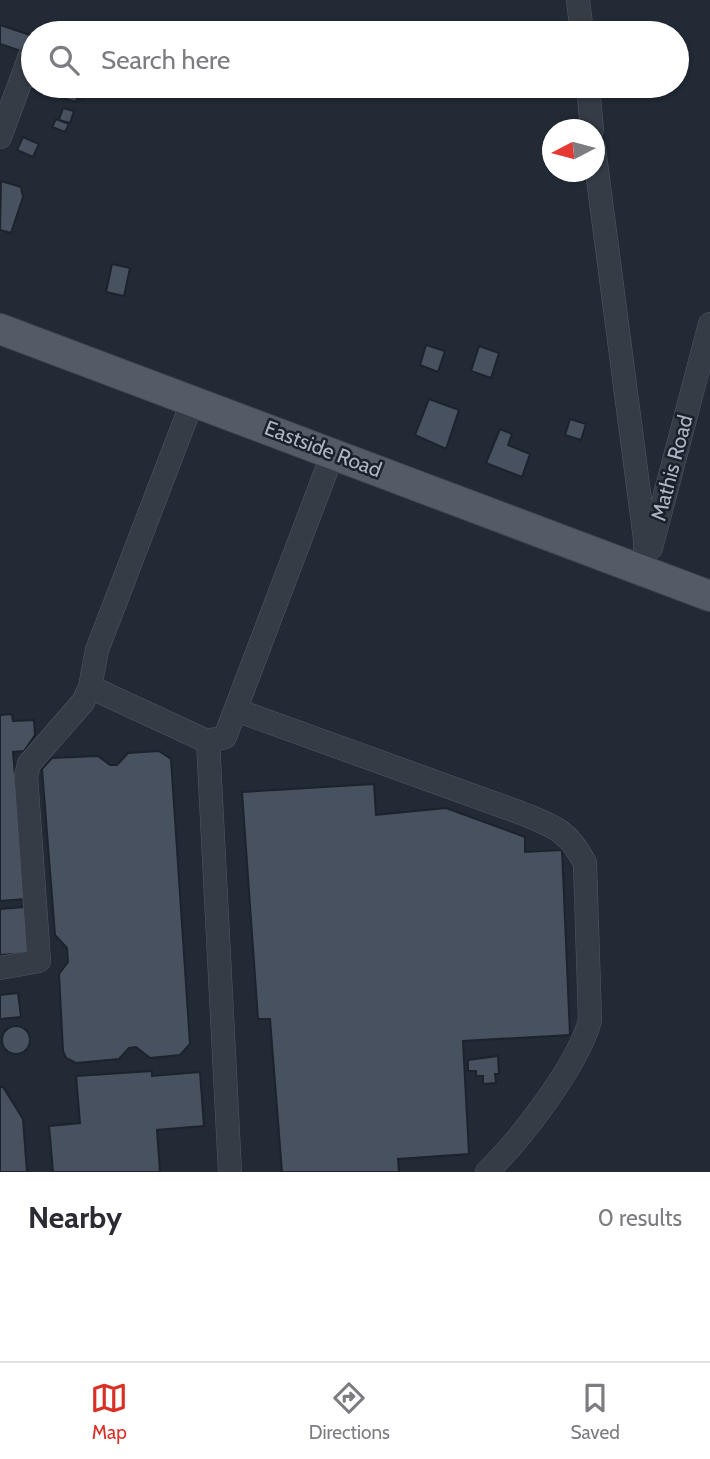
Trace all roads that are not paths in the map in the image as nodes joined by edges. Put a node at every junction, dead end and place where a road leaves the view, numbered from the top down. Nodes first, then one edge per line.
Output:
1 (578, 0) edge
2 (581, 21) edge
3 (21, 80) edge
4 (589, 98) edge
5 (592, 119) edge
6 (0, 137) edge
7 (598, 182) edge
8 (710, 324) edge
9 (0, 329) edge
10 (193, 400) junction
11 (333, 453) junction
12 (645, 571) junction
13 (710, 596) edge
14 (90, 688) junction
15 (236, 710) junction
16 (208, 741) junction
17 (0, 968) edge
18 (230, 1172) edge
19 (487, 1172) edge

1 - 2 street
3 - 6 street
4 - 5 street
7 - 12 street
8 - 12 street, Mathis Road
9 - 10 main road, Eastside Road
10 - 11 main road, Eastside Road
10 - 14 street
11 - 12 main road, Eastside Road
11 - 15 street
12 - 13 main road, Eastside Road
14 - 16 street
14 - 17 street
15 - 16 street
15 - 19 street
16 - 18 street

